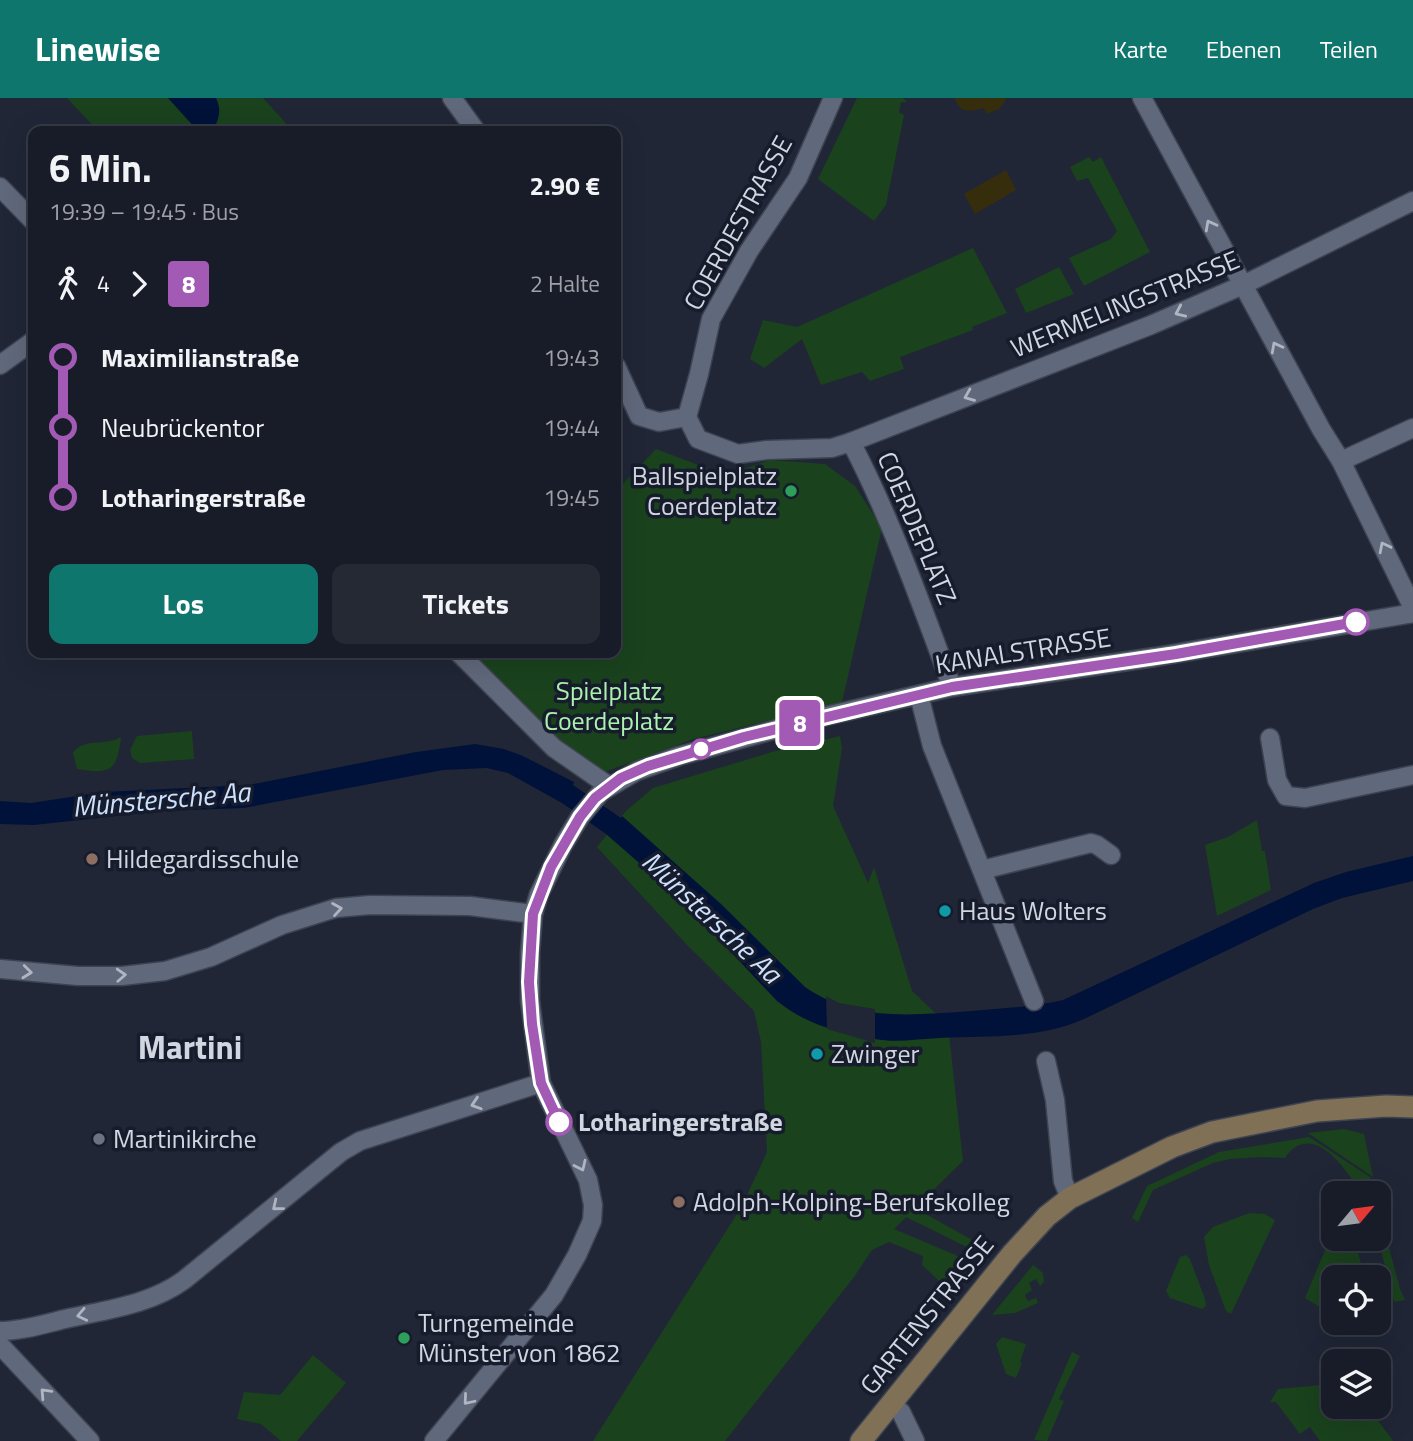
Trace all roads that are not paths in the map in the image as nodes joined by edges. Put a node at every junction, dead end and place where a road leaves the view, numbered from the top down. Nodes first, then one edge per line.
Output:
1 (452, 98) edge
2 (833, 98) edge
3 (1142, 98) edge
4 (472, 126) edge
5 (0, 187) edge
6 (1413, 201) edge
7 (28, 216) edge
8 (1243, 285) junction
9 (28, 345) edge
10 (0, 365) edge
11 (621, 377) edge
12 (687, 417) junction
13 (1413, 428) edge
14 (851, 442) junction
15 (1341, 461) junction
16 (1413, 611) edge
17 (465, 658) edge
18 (952, 687) junction
19 (919, 695) junction
20 (1270, 738) dead end
21 (1413, 775) edge
22 (609, 786) junction
23 (1111, 855) dead end
24 (982, 870) junction
25 (533, 914) junction
26 (0, 969) edge
27 (1034, 1001) dead end
28 (1046, 1061) dead end
29 (541, 1083) junction
30 (1413, 1107) edge
31 (1070, 1198) junction
32 (0, 1331) edge
33 (0, 1345) edge
34 (891, 1404) junction
35 (90, 1441) edge
36 (434, 1441) edge
37 (861, 1441) edge
38 (915, 1441) edge

1 - 4 street
2 - 12 street, COERDESTRASSE
8 -> 3 street
5 - 7 street
6 - 8 street, WERMELINGSTRASSE
8 -> 14 street, WERMELINGSTRASSE
15 -> 8 street
9 - 10 street
11 - 12 street
12 - 14 street, COERDEPLATZ
13 - 15 street
14 - 18 street, COERDEPLATZ
16 -> 15 street
16 - 18 street, KANALSTRASSE
17 - 22 street
18 - 19 street, KANALSTRASSE
19 - 22 street, KANALSTRASSE
19 - 24 street
20 - 21 street
22 - 25 street, KANALSTRASSE
23 - 24 street
24 - 27 street
26 -> 25 street
25 - 29 street, KANALSTRASSE
28 - 31 street
29 -> 32 street
29 -> 36 street
30 - 31 street, GARTENSTRASSE
31 - 34 street, GARTENSTRASSE
35 -> 33 street
34 - 37 street, GARTENSTRASSE
34 - 38 street

